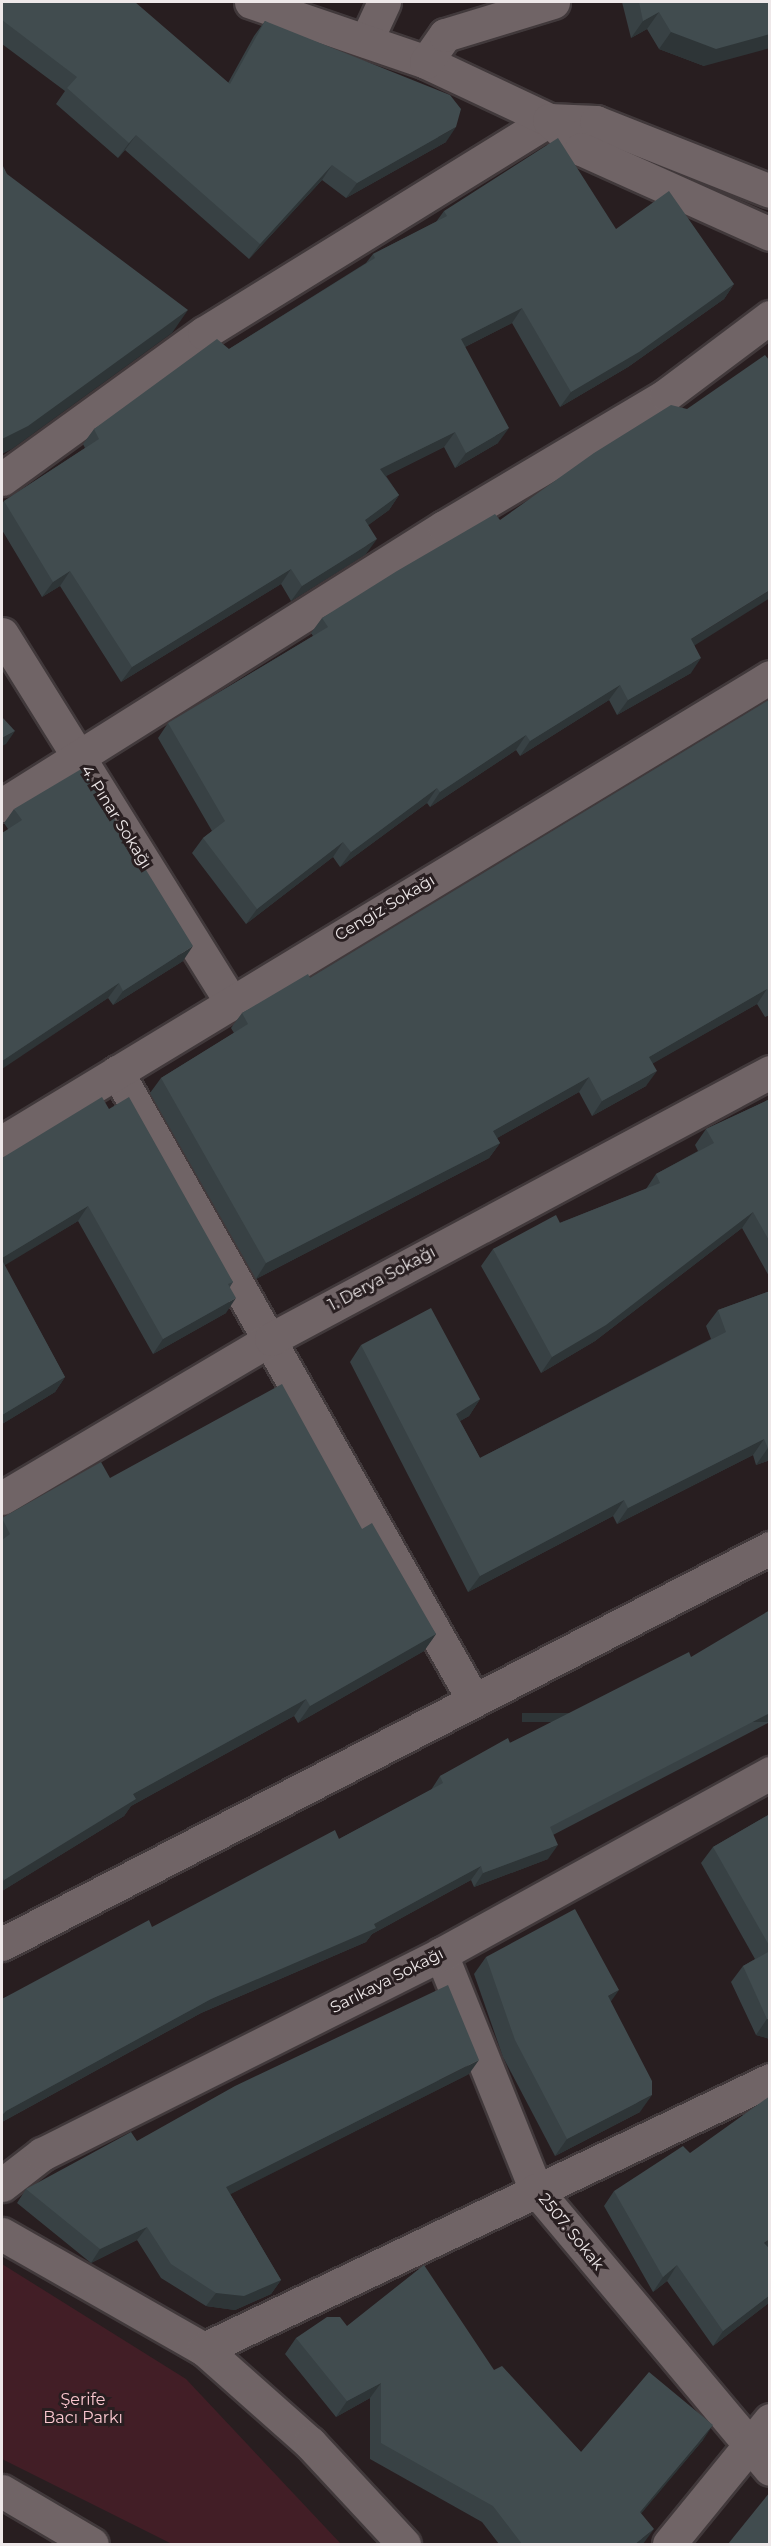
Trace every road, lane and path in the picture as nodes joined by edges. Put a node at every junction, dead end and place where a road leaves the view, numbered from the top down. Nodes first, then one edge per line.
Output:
1 (251, 2) edge
2 (384, 2) edge
3 (553, 2) edge
4 (366, 41) junction
5 (426, 62) junction
6 (549, 120) junction
7 (770, 191) edge
8 (770, 234) edge
9 (177, 312) edge
10 (770, 317) edge
11 (204, 333) junction
12 (2, 479) edge
13 (2, 634) edge
14 (770, 677) edge
15 (79, 757) junction
16 (2, 806) edge
17 (230, 1001) junction
18 (117, 1072) junction
19 (770, 1072) edge
20 (2, 1142) edge
21 (271, 1339) junction
22 (2, 1498) edge
23 (770, 1548) edge
24 (473, 1699) junction
25 (770, 1773) edge
26 (2, 1944) edge
27 (441, 1954) junction
28 (770, 2080) edge
29 (2, 2185) edge
30 (536, 2190) junction
31 (2, 2234) edge
32 (204, 2349) junction
33 (770, 2420) edge
34 (759, 2459) edge
35 (2, 2492) edge
36 (88, 2544) edge
37 (404, 2544) edge
38 (669, 2544) edge

1 - 4 street
2 - 4 street
3 - 5 street
4 - 5 street
5 - 6 street
6 - 7 street
6 - 8 street
6 - 11 street
9 - 11 street
10 - 15 street
11 - 12 street
13 - 15 street, 4. Pınar Sokağı
14 - 17 street, Cengiz Sokağı
15 - 16 street
15 - 17 street, 4. Pınar Sokağı
17 - 18 street, Cengiz Sokağı
18 - 20 street, Cengiz Sokağı
18 - 21 street
19 - 21 street, 1. Derya Sokağı
21 - 22 street, 1. Derya Sokağı
21 - 24 street
23 - 24 street
24 - 26 street
25 - 27 street, Sarıkaya Sokağı
27 - 29 street, Sarıkaya Sokağı
27 - 30 street, 2507. Sokak
28 - 30 street
30 - 32 street
30 - 34 street, 2507. Sokak
31 - 32 street
32 - 37 street
33 - 34 street
34 - 38 street
35 - 36 street

